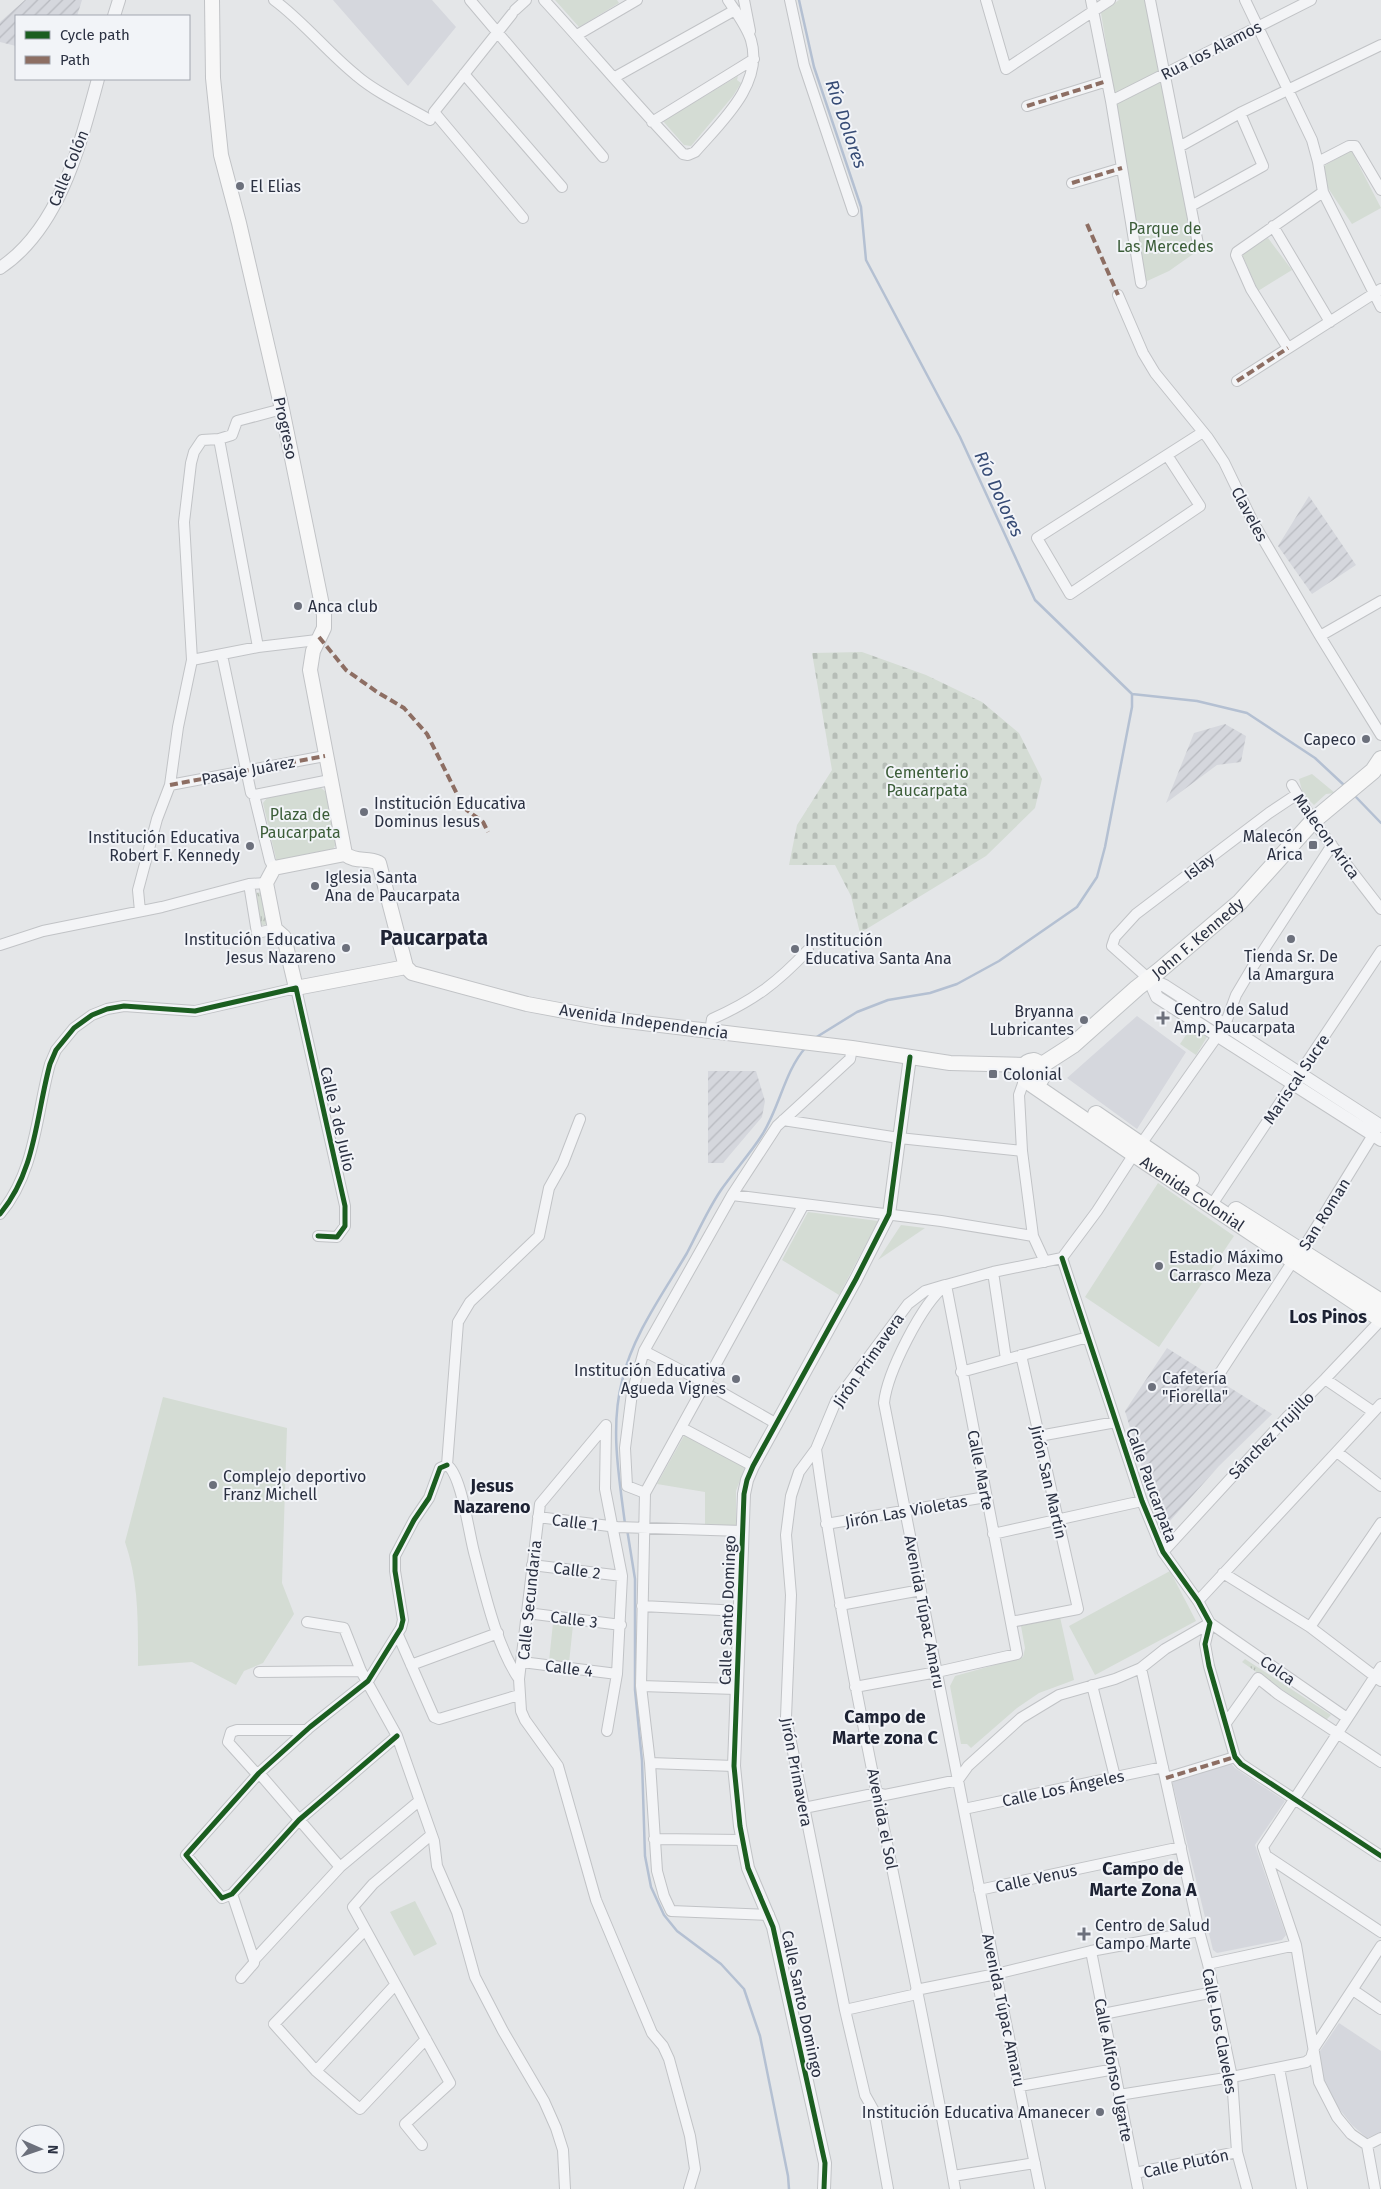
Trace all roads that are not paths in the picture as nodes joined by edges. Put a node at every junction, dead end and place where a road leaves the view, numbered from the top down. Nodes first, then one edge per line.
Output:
1 (118, 0) edge
2 (212, 0) edge
3 (274, 0) edge
4 (470, 0) edge
5 (526, 0) edge
6 (544, 0) edge
7 (637, 0) edge
8 (728, 0) edge
9 (744, 0) edge
10 (790, 0) edge
11 (986, 0) edge
12 (1091, 0) edge
13 (1110, 0) edge
14 (1150, 0) edge
15 (1245, 0) edge
16 (1311, 0) edge
17 (735, 10) junction
18 (1094, 12) junction
19 (114, 15) edge
20 (1258, 25) junction
21 (497, 32) junction
22 (577, 35) junction
23 (751, 39) junction
24 (1381, 45) edge
25 (754, 59) junction
26 (464, 74) junction
27 (1164, 74) junction
28 (615, 78) junction
29 (98, 80) edge
30 (1107, 81) junction
31 (1288, 89) junction
32 (1111, 101) junction
33 (1027, 106) dead end
34 (1240, 113) junction
35 (430, 120) dead end
36 (652, 122) junction
37 (1179, 147) junction
38 (604, 158) dead end
39 (1318, 162) junction
40 (1122, 168) junction
41 (1072, 183) dead end
42 (562, 187) dead end
43 (1381, 190) edge
44 (1323, 192) junction
45 (1191, 206) junction
46 (853, 210) dead end
47 (523, 218) dead end
48 (1273, 226) junction
49 (1198, 244) dead end
50 (0, 268) edge
51 (1141, 283) dead end
52 (1378, 291) edge
53 (1118, 295) dead end
54 (1381, 307) edge
55 (1330, 322) junction
56 (1288, 348) junction
57 (1237, 381) dead end
58 (282, 410) junction
59 (1203, 432) junction
60 (219, 439) junction
61 (1167, 455) junction
62 (1381, 602) edge
63 (1320, 636) junction
64 (317, 640) junction
65 (258, 646) junction
66 (222, 655) junction
67 (192, 660) junction
68 (1381, 735) edge
69 (325, 756) junction
70 (1378, 766) edge
71 (246, 771) junction
72 (330, 780) junction
73 (170, 785) junction
74 (1294, 790) joint
75 (254, 796) junction
76 (1313, 821) junction
77 (1332, 845) junction
78 (345, 854) junction
79 (274, 868) junction
80 (266, 882) junction
81 (249, 884) junction
82 (1381, 909) edge
83 (140, 911) junction
84 (275, 929) junction
85 (0, 945) edge
86 (808, 950) dead end
87 (1381, 951) edge
88 (406, 967) junction
89 (1149, 979) junction
90 (296, 988) junction
91 (1225, 1025) junction
92 (710, 1032) junction
93 (1218, 1036) junction
94 (852, 1048) junction
95 (910, 1057) junction
96 (1031, 1074) junction
97 (1296, 1079) junction
98 (580, 1119) dead end
99 (783, 1120) junction
100 (1379, 1130) edge
101 (899, 1138) junction
102 (1137, 1150) junction
103 (1022, 1151) junction
104 (732, 1195) junction
105 (1214, 1202) junction
106 (804, 1204) junction
107 (0, 1214) edge
108 (889, 1214) junction
109 (318, 1236) dead end
110 (1033, 1236) junction
111 (1297, 1256) junction
112 (1062, 1258) junction
113 (1045, 1262) junction
114 (993, 1272) junction
115 (946, 1285) junction
116 (1381, 1302) edge
117 (1381, 1320) edge
118 (1088, 1337) junction
119 (644, 1351) junction
120 (1021, 1355) junction
121 (1006, 1359) junction
122 (961, 1372) junction
123 (1216, 1379) dead end
124 (1326, 1380) junction
125 (707, 1384) junction
126 (1381, 1404) edge
127 (1372, 1411) junction
128 (1116, 1422) junction
129 (777, 1424) junction
130 (682, 1428) junction
131 (1039, 1436) junction
132 (816, 1449) junction
133 (1336, 1452) junction
134 (447, 1465) junction
135 (752, 1466) junction
136 (1381, 1486) edge
137 (645, 1494) junction
138 (986, 1496) junction
139 (1142, 1501) junction
140 (906, 1511) junction
141 (538, 1517) junction
142 (1057, 1518) junction
143 (1381, 1523) edge
144 (826, 1524) junction
145 (614, 1526) junction
146 (640, 1528) junction
147 (742, 1531) junction
148 (993, 1534) junction
149 (1163, 1552) junction
150 (532, 1565) junction
151 (1223, 1573) junction
152 (622, 1576) junction
153 (921, 1590) junction
154 (1198, 1600) junction
155 (840, 1605) junction
156 (642, 1606) junction
157 (740, 1611) junction
158 (527, 1613) junction
159 (307, 1622) dead end
160 (1011, 1622) junction
161 (1210, 1623) junction
162 (621, 1625) junction
163 (1310, 1627) junction
164 (498, 1633) junction
165 (398, 1635) junction
166 (522, 1662) junction
167 (410, 1665) junction
168 (1141, 1668) junction
169 (361, 1671) junction
170 (259, 1672) dead end
171 (937, 1672) junction
172 (617, 1674) junction
173 (1379, 1675) edge
174 (519, 1679) junction
175 (368, 1680) junction
176 (1092, 1685) junction
177 (641, 1686) junction
178 (855, 1687) junction
179 (736, 1689) junction
180 (519, 1695) junction
181 (1347, 1718) junction
182 (1226, 1723) junction
183 (307, 1730) junction
184 (608, 1731) dead end
185 (1338, 1734) junction
186 (397, 1736) junction
187 (1235, 1757) junction
188 (1381, 1762) edge
189 (650, 1763) junction
190 (734, 1766) junction
191 (1163, 1767) junction
192 (259, 1773) junction
193 (1115, 1777) junction
194 (1166, 1778) junction
195 (958, 1780) junction
196 (878, 1793) junction
197 (1295, 1799) junction
198 (419, 1801) junction
199 (804, 1808) junction
200 (964, 1810) junction
201 (299, 1820) junction
202 (431, 1835) junction
203 (654, 1839) junction
204 (742, 1840) junction
205 (1181, 1847) junction
206 (1381, 1856) edge
207 (1268, 1858) junction
208 (340, 1866) junction
209 (979, 1890) junction
210 (232, 1894) junction
211 (769, 1915) junction
212 (365, 1930) junction
213 (1199, 1931) junction
214 (1381, 1932) edge
215 (1296, 1945) junction
216 (1381, 1946) edge
217 (1091, 1951) junction
218 (254, 1960) junction
219 (1208, 1964) junction
220 (996, 1974) junction
221 (241, 1978) dead end
222 (395, 1985) junction
223 (1353, 1990) junction
224 (917, 1992) junction
225 (1214, 1992) junction
226 (1381, 2009) edge
227 (845, 2010) junction
228 (1103, 2014) junction
229 (426, 2039) junction
230 (1314, 2048) junction
231 (1115, 2068) junction
232 (1279, 2068) junction
233 (316, 2070) junction
234 (1232, 2077) junction
235 (1020, 2086) junction
236 (1119, 2095) junction
237 (1381, 2138) edge
238 (422, 2144) dead end
239 (1367, 2146) junction
240 (1237, 2152) junction
241 (1035, 2163) junction
242 (1135, 2173) junction
243 (953, 2176) junction
244 (565, 2189) edge
245 (689, 2189) edge
246 (824, 2189) edge
247 (888, 2189) edge
248 (955, 2189) edge
249 (1040, 2189) edge
250 (1138, 2189) edge
251 (1247, 2189) edge
252 (1302, 2189) edge
253 (1375, 2189) edge

1 - 19 street
2 - 58 main road, Progreso
3 - 35 street
4 - 21 street
5 - 21 street
6 - 22 street
7 - 22 street
8 - 17 street
9 - 23 street
10 - 46 street
11 - 18 street
12 - 18 street
13 - 18 street
14 - 27 street
15 - 20 street
16 - 20 street, Rua los Alamos
17 - 23 street
17 - 28 street
18 - 30 street
20 - 27 street, Rua los Alamos
20 - 31 street
21 - 26 street
21 - 38 street
22 - 28 street
23 - 25 street
24 - 31 street
25 - 36 street
25 - 36 street
26 - 42 street
26 - 47 street
27 - 32 street, Rua los Alamos
27 - 37 street
28 - 36 street
29 - 50 street, Calle Colón
30 - 32 street
30 - 33 street
31 - 34 street
31 - 39 street
32 - 40 street
34 - 37 street
34 - 45 street
37 - 45 street
39 - 43 street
39 - 44 street
40 - 41 street
40 - 51 street
44 - 48 street
44 - 52 street
45 - 49 street
48 - 55 street
48 - 56 street
52 - 54 street
52 - 55 street
53 - 59 street, Claveles
55 - 56 street
56 - 57 street
58 - 60 street
58 - 64 main road, Progreso
59 - 61 street
59 - 63 street, Claveles
60 - 65 street
60 - 67 street
61 - 61 street
62 - 63 street
63 - 68 street, Claveles
64 - 65 street
64 - 69 main road, Progreso
65 - 66 street
66 - 67 street
66 - 71 street
67 - 73 street
69 - 71 street, Pasaje Juárez
69 - 72 main road, Progreso
70 - 76 main road, John F. Kennedy
71 - 73 street, Pasaje Juárez
71 - 75 street
72 - 75 street
72 - 78 main road, Progreso
73 - 83 street
74 - 76 street, Malecon Arica
74 - 89 street, Islay
75 - 79 street
76 - 77 street, Malecon Arica
76 - 89 main road, John F. Kennedy
77 - 82 street, Malecon Arica
77 - 91 street
78 - 79 main road
78 - 88 main road
79 - 80 main road
80 - 81 street
80 - 84 main road
81 - 83 street
81 - 84 street
83 - 85 street
84 - 90 main road
86 - 92 street
87 - 97 street, Mariscal Sucre
88 - 90 main road
88 - 92 main road, Avenida Independencia
89 - 91 street
89 - 93 street
89 - 96 main road, John F. Kennedy
90 - 107 street
90 - 109 street, Calle 3 de Julio
91 - 93 street
91 - 97 street
92 - 94 main road, Avenida Independencia
93 - 97 street
93 - 102 street
94 - 95 main road, Avenida Independencia
94 - 99 street
95 - 96 main road, Avenida Independencia
95 - 101 street, Calle Santo Domingo
96 - 102 main road, Avenida Colonial
96 - 103 street
97 - 100 street
97 - 105 street, Mariscal Sucre
98 - 134 street
99 - 101 street
99 - 104 street
100 - 111 street, San Roman
101 - 103 street
101 - 108 street, Calle Santo Domingo
102 - 105 main road, Avenida Colonial
102 - 112 street
103 - 110 street
104 - 106 street
104 - 119 street
105 - 111 main road, Avenida Colonial
106 - 108 street
106 - 125 street
108 - 110 street
108 - 129 street, Calle Santo Domingo
110 - 113 street
111 - 116 main road, Avenida Colonial
111 - 117 main road, Avenida Colonial
111 - 123 street, San Roman
112 - 113 street
112 - 118 street, Calle Paucarpata
113 - 114 street
114 - 115 street
114 - 121 street
115 - 122 street, Calle Marte
115 - 132 street, Jirón Primavera
115 - 140 street, Avenida Túpac Amaru
117 - 124 street, Sánchez Trujillo
118 - 120 street
118 - 128 street, Calle Paucarpata
119 - 125 street
119 - 137 street
120 - 121 street
120 - 131 street, Jirón San Martín
121 - 122 street
122 - 138 street, Calle Marte
124 - 127 street
124 - 149 street, Sánchez Trujillo
125 - 129 street
125 - 130 street
126 - 127 street
127 - 133 street
128 - 131 street
128 - 139 street, Calle Paucarpata
129 - 135 street, Calle Santo Domingo
130 - 135 street
130 - 137 street
131 - 142 street, Jirón San Martín
132 - 144 street, Avenida el Sol
132 - 199 street, Jirón Primavera
133 - 136 street
133 - 151 street
134 - 164 street
134 - 165 street
135 - 147 street, Calle Santo Domingo
137 - 146 street
138 - 140 street, Jirón Las Violetas
138 - 148 street, Calle Marte
139 - 142 street
139 - 149 street, Calle Paucarpata
140 - 144 street, Jirón Las Violetas
140 - 153 street, Avenida Túpac Amaru
141 - 145 street, Calle 1
141 - 145 street, Calle Secundaria
141 - 150 street, Calle Secundaria
142 - 148 street
142 - 160 street, Jirón San Martín
143 - 163 street
144 - 155 street, Avenida el Sol
145 - 146 street, Calle 1
145 - 152 street
146 - 147 street, Calle 1
146 - 156 street
147 - 157 street, Calle Santo Domingo
148 - 160 street, Calle Marte
149 - 154 street, Calle Paucarpata
150 - 152 street, Calle 2
150 - 158 street, Calle Secundaria
151 - 154 street
151 - 163 street
152 - 162 street
153 - 155 street
153 - 171 street, Avenida Túpac Amaru
154 - 161 street, Calle Paucarpata
155 - 178 street, Avenida el Sol
156 - 157 street
156 - 177 street
157 - 179 street, Calle Santo Domingo
158 - 162 street, Calle 3
158 - 166 street, Calle Secundaria
159 - 169 street
160 - 171 street, Calle Marte
161 - 168 street
161 - 181 street, Colca
161 - 182 street
162 - 172 street
163 - 173 street
164 - 167 street
164 - 174 street
165 - 167 street
165 - 175 street
166 - 172 street, Calle 4
166 - 174 street, Calle Secundaria
167 - 180 street
168 - 176 street
168 - 191 street, Calle Los Claveles
169 - 170 street
169 - 175 street
171 - 178 street
171 - 195 street, Avenida Túpac Amaru
172 - 184 street
173 - 181 street
174 - 180 street, Calle Secundaria
175 - 183 street
175 - 186 street
176 - 193 street
176 - 195 street
177 - 179 street
177 - 189 street
178 - 196 street, Avenida el Sol
179 - 190 street, Calle Santo Domingo
180 - 245 street, Calle Secundaria
181 - 185 street
182 - 185 street
182 - 187 street
183 - 192 street
183 - 192 street
185 - 188 street
185 - 197 street
186 - 198 street
186 - 201 street
187 - 194 street
187 - 197 street
189 - 190 street
189 - 203 street
190 - 204 street, Calle Santo Domingo
191 - 193 street, Calle Los Ángeles
191 - 194 street, Calle Los Claveles
192 - 201 street
192 - 210 street
193 - 200 street, Calle Los Ángeles
194 - 205 street, Calle Los Claveles
195 - 196 street
195 - 200 street, Avenida Túpac Amaru
196 - 199 street
196 - 224 street, Avenida el Sol
197 - 206 street
197 - 207 street
198 - 202 street
198 - 208 street
199 - 227 street, Jirón Primavera
200 - 209 street, Avenida Túpac Amaru
201 - 208 street
201 - 210 street
202 - 212 street
202 - 244 street
203 - 204 street
203 - 211 street
204 - 211 street, Calle Santo Domingo
205 - 209 street, Calle Venus
205 - 213 street, Calle Los Claveles
207 - 214 street
207 - 215 street
208 - 218 street
209 - 220 street, Avenida Túpac Amaru
210 - 218 street
211 - 246 street, Calle Santo Domingo
212 - 222 street
212 - 233 street
213 - 217 street
213 - 219 street, Calle Los Claveles
215 - 219 street
215 - 230 street
216 - 223 street
217 - 220 street
217 - 228 street, Calle Alfonso Ugarte
218 - 221 street
219 - 225 street, Calle Los Claveles
220 - 224 street
220 - 235 street, Avenida Túpac Amaru
222 - 229 street
222 - 233 street
223 - 226 street
223 - 230 street
224 - 227 street
224 - 243 street, Avenida el Sol
225 - 228 street
225 - 234 street, Calle Los Claveles
227 - 247 street, Jirón Primavera
228 - 231 street, Calle Alfonso Ugarte
229 - 233 street
229 - 238 street
230 - 232 street
230 - 239 street
231 - 235 street
231 - 236 street, Calle Alfonso Ugarte
232 - 234 street
232 - 252 street
234 - 236 street
234 - 240 street, Calle Los Claveles
235 - 241 street, Avenida Túpac Amaru
236 - 242 street, Calle Alfonso Ugarte
237 - 239 street
239 - 253 street
240 - 242 street, Calle Plutón
240 - 251 street, Calle Los Claveles
241 - 243 street
241 - 249 street, Avenida Túpac Amaru
242 - 250 street, Calle Alfonso Ugarte
243 - 248 street, Avenida el Sol

